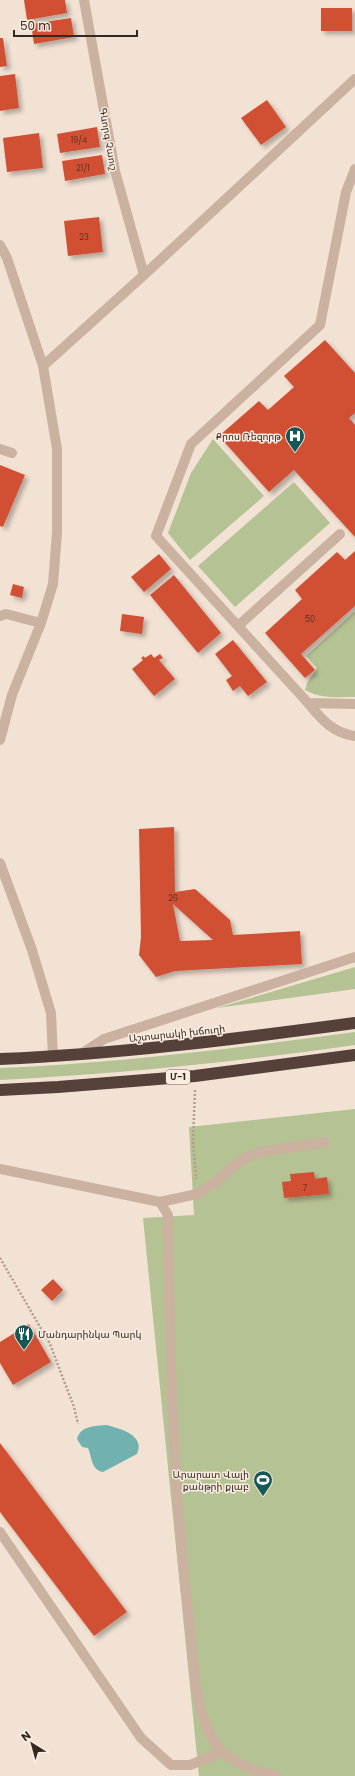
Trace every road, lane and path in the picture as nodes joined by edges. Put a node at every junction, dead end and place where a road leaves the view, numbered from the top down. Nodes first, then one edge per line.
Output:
1 (84, 0) edge
2 (355, 79) edge
3 (355, 169) edge
4 (0, 245) edge
5 (144, 275) junction
6 (43, 366) junction
7 (0, 449) edge
8 (12, 454) dead end
9 (340, 534) dead end
10 (0, 616) edge
11 (41, 623) junction
12 (238, 626) junction
13 (308, 703) junction
14 (355, 704) edge
15 (355, 736) edge
16 (0, 740) edge
17 (0, 863) edge
18 (355, 957) edge
19 (355, 1023) edge
20 (81, 1054) junction
21 (355, 1054) edge
22 (53, 1057) junction
23 (0, 1059) edge
24 (195, 1076) junction
25 (0, 1090) edge
26 (325, 1142) dead end
27 (0, 1169) edge
28 (196, 1194) junction
29 (160, 1202) junction
30 (0, 1258) edge
31 (78, 1424) dead end
32 (0, 1532) edge
33 (222, 1752) junction
34 (277, 1776) edge

1 - 5 street, Գևորգ Չաուշ
2 - 5 street
3 - 12 street
4 - 6 street
5 - 6 street
6 - 11 street
7 - 8 street
9 - 12 street
10 - 11 street
11 - 16 street
12 - 13 street
13 - 14 street
13 - 15 street
17 - 22 street
18 - 20 street
19 - 20 highway, Աշտարակի խճուղի
20 - 22 highway, Աշտարակի խճուղի
21 - 24 highway, Մ-1
22 - 23 highway, Աշտարակի խճուղի
24 - 25 highway, Մ-1
24 - 28 path
26 - 28 street
27 - 29 street
28 - 29 street
29 - 33 street
30 - 31 path
32 - 33 street
33 - 34 street

